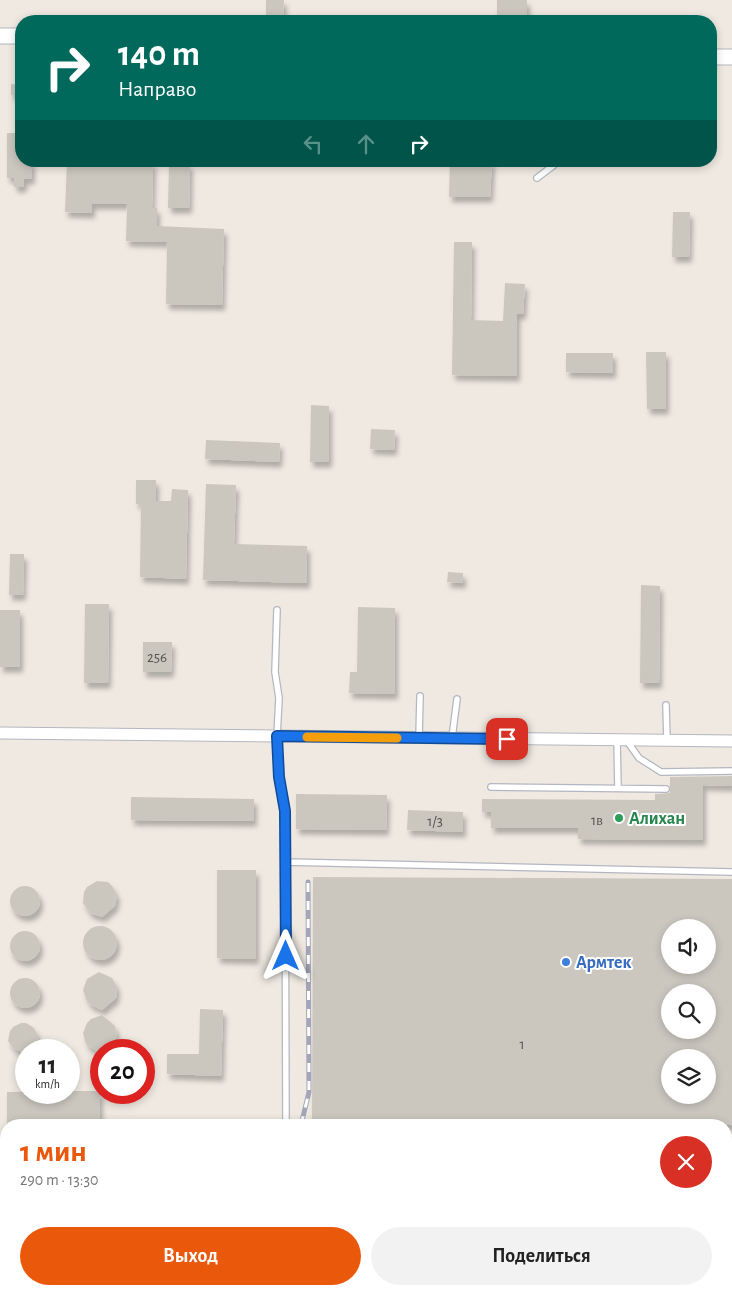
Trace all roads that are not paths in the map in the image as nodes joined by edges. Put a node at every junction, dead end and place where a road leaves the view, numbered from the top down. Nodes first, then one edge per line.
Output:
1 (0, 36) edge
2 (15, 36) edge
3 (717, 57) edge
4 (732, 57) edge
5 (551, 167) edge
6 (537, 178) dead end
7 (277, 610) dead end
8 (420, 696) dead end
9 (457, 699) dead end
10 (666, 706) dead end
11 (0, 733) edge
12 (277, 736) junction
13 (419, 738) junction
14 (452, 738) junction
15 (622, 740) junction
16 (667, 741) junction
17 (732, 741) edge
18 (732, 771) edge
19 (491, 788) dead end
20 (618, 788) junction
21 (666, 789) dead end
22 (285, 862) junction
23 (732, 872) edge
24 (286, 1119) edge

1 - 2 street
3 - 4 street
5 - 6 lane
7 - 12 lane
8 - 13 lane
9 - 14 lane
10 - 16 lane
11 - 12 street
12 - 13 street
12 - 22 lane
13 - 14 street
14 - 15 street
15 - 16 street
15 - 18 lane
15 - 20 lane
16 - 17 street
19 - 20 lane
20 - 21 lane
22 - 23 lane
22 - 24 lane

